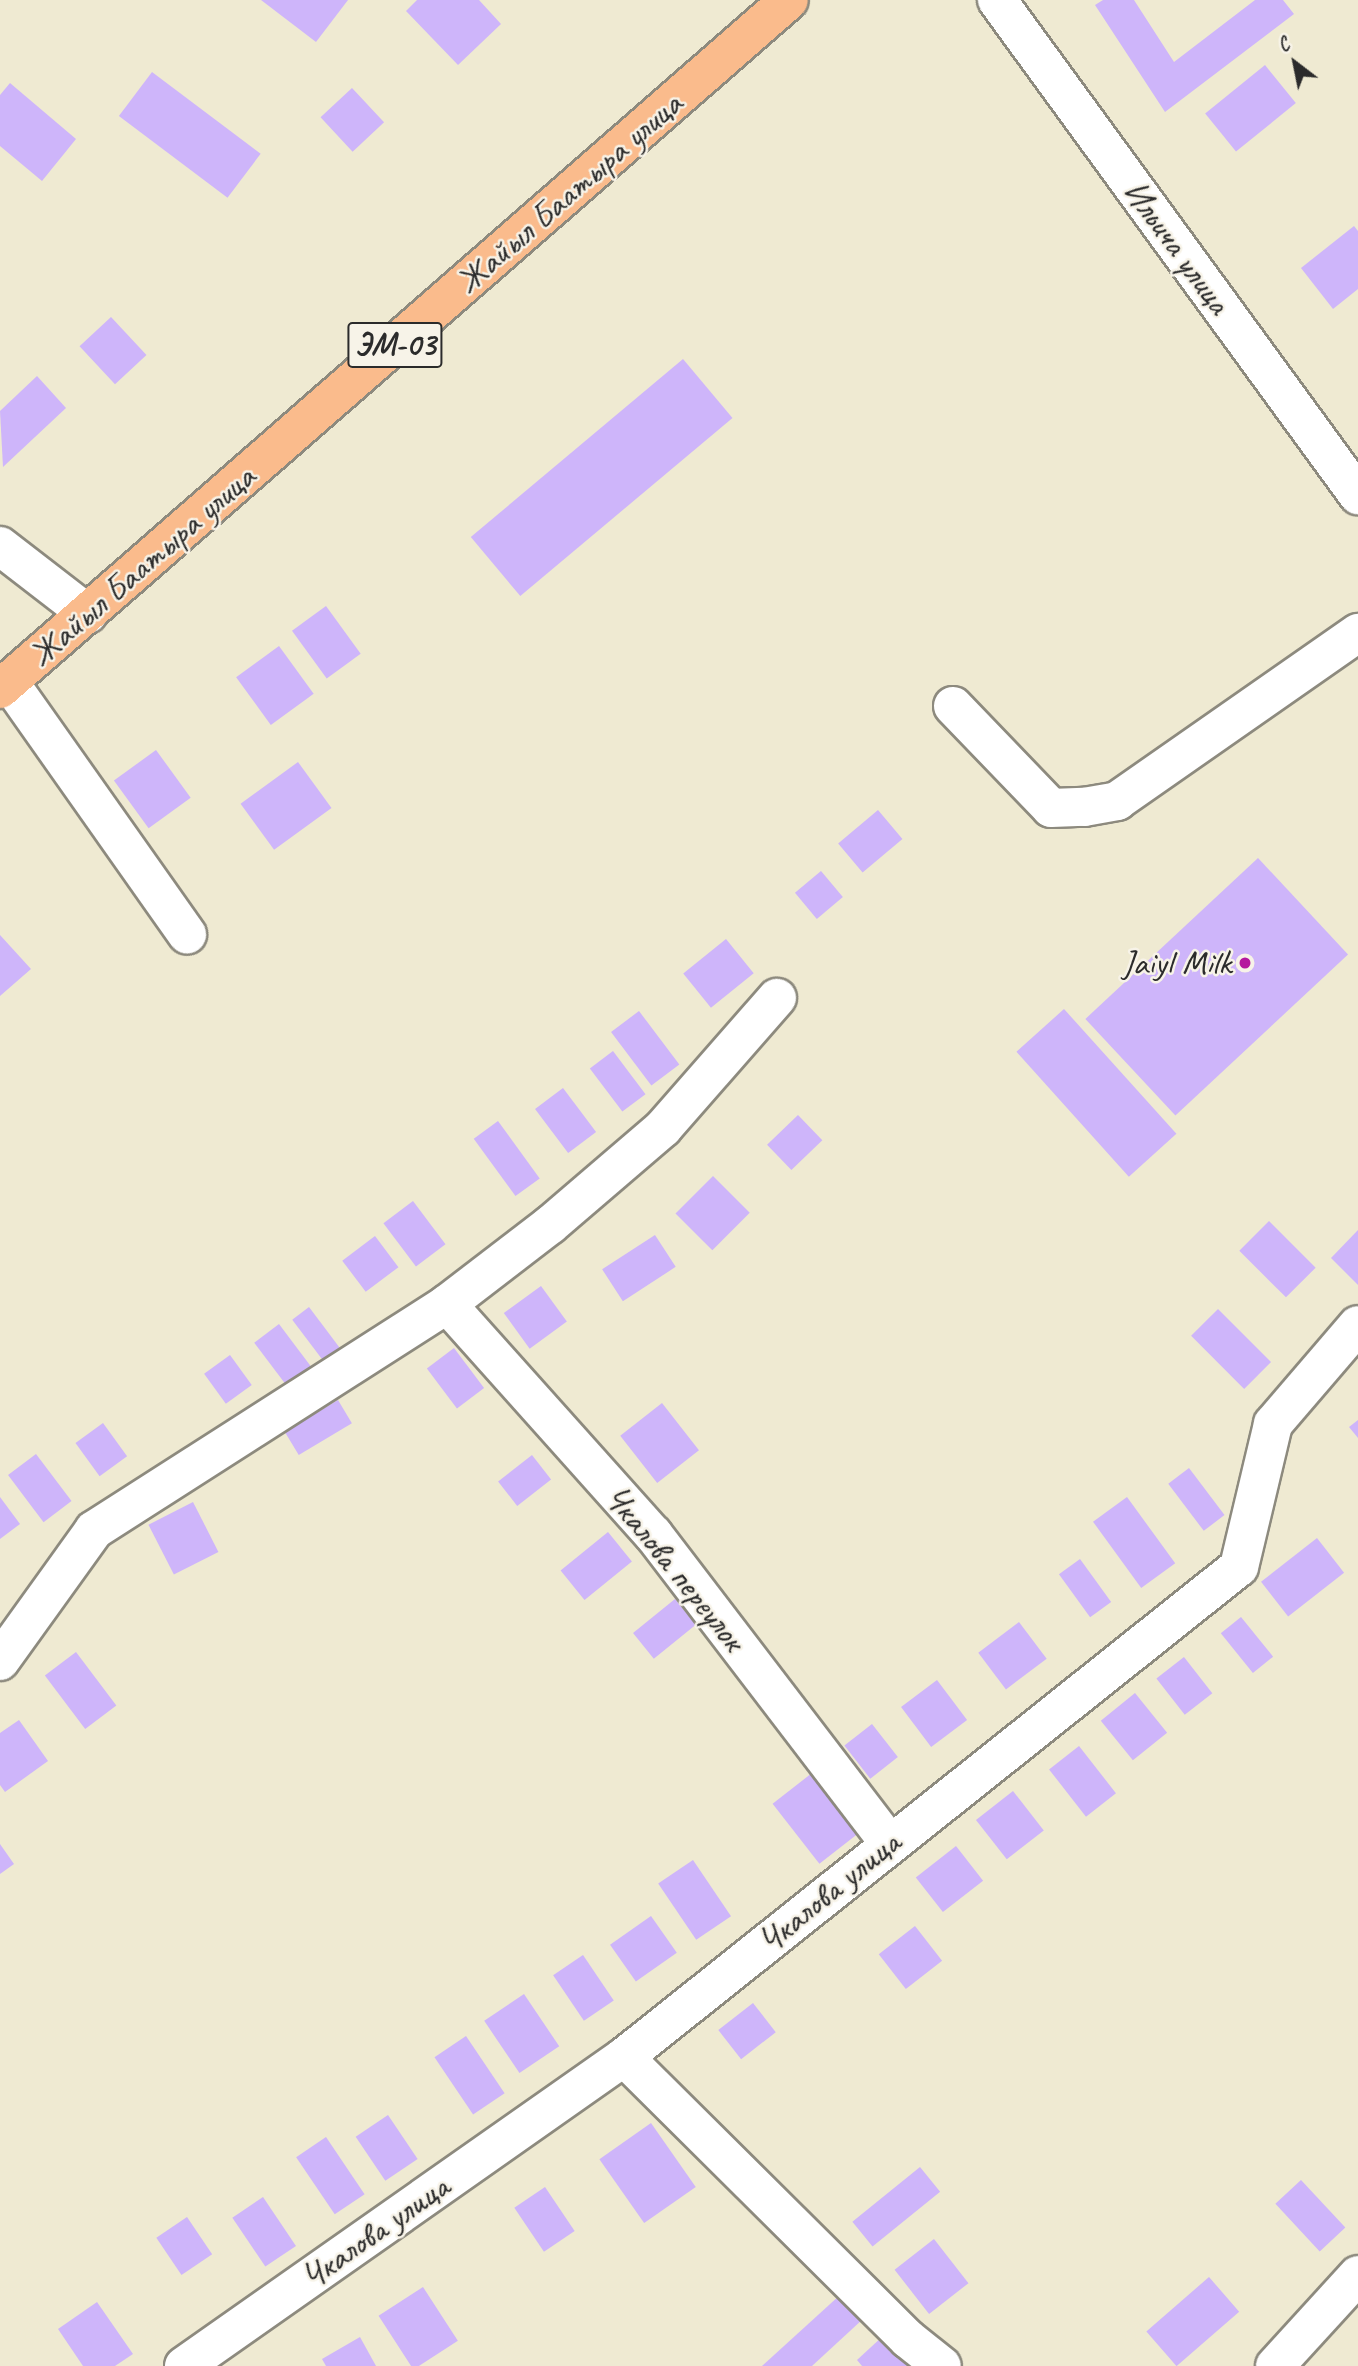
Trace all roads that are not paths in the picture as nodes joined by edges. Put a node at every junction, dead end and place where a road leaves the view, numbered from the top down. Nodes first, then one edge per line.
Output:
1 (789, 0) edge
2 (997, 0) edge
3 (1358, 495) edge
4 (0, 546) edge
5 (88, 614) junction
6 (1358, 633) edge
7 (5, 685) edge
8 (953, 706) dead end
9 (187, 934) dead end
10 (777, 998) dead end
11 (447, 1304) junction
12 (1358, 1325) edge
13 (0, 1661) edge
14 (890, 1844) junction
15 (624, 2057) junction
16 (1358, 2274) edge
17 (184, 2366) edge
18 (942, 2366) edge
19 (1275, 2366) edge

1 - 5 highway, Жайыл Баатыра улица / ЭМ-03
2 - 3 street, Ильича улица
4 - 5 street
5 - 7 highway, Жайыл Баатыра улица / ЭМ-03
6 - 8 street
7 - 9 street
10 - 11 street
11 - 13 street
11 - 14 street, Чкалова переулок
12 - 14 street, Чкалова улица
14 - 15 street, Чкалова улица
15 - 17 street, Чкалова улица
15 - 18 street
16 - 19 street

